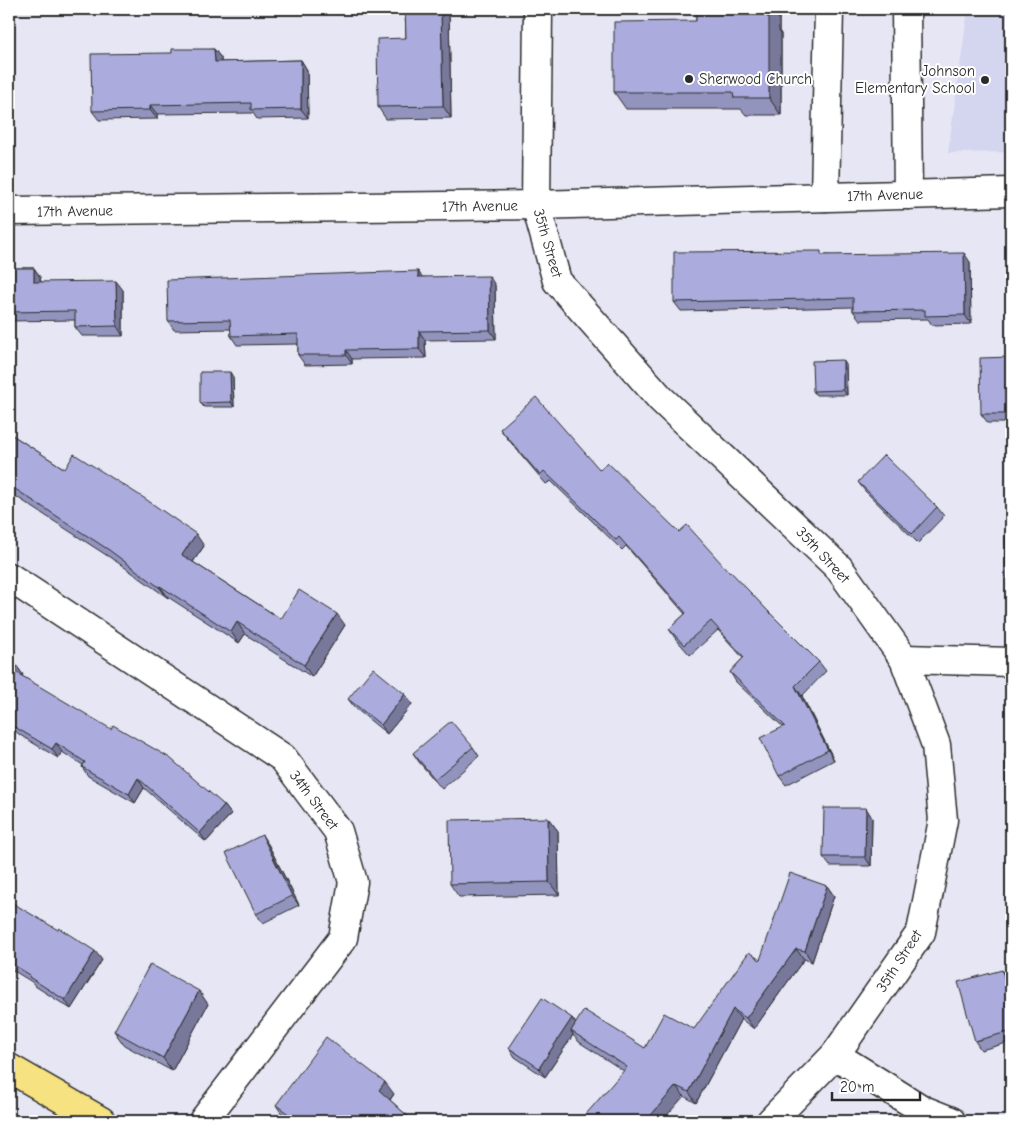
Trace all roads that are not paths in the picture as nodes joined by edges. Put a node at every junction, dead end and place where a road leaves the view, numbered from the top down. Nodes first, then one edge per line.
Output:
1 (538, 9) edge
2 (830, 9) edge
3 (906, 9) edge
4 (1011, 192) edge
5 (908, 195) junction
6 (825, 197) junction
7 (536, 205) junction
8 (9, 212) edge
9 (9, 577) edge
10 (904, 659) junction
11 (1011, 662) edge
12 (835, 1055) junction
13 (9, 1068) edge
14 (101, 1121) edge
15 (203, 1121) edge
16 (771, 1121) edge
17 (951, 1121) edge

1 - 7 street, 35th Street
2 - 6 street
3 - 5 street
4 - 5 street, 17th Avenue
5 - 6 street, 17th Avenue
6 - 7 street, 17th Avenue
7 - 8 street, 17th Avenue
7 - 10 street, 35th Street
9 - 15 street, 34th Street
10 - 11 street
10 - 12 street, 35th Street
12 - 16 street, 35th Street
12 - 17 street
13 - 14 main road

